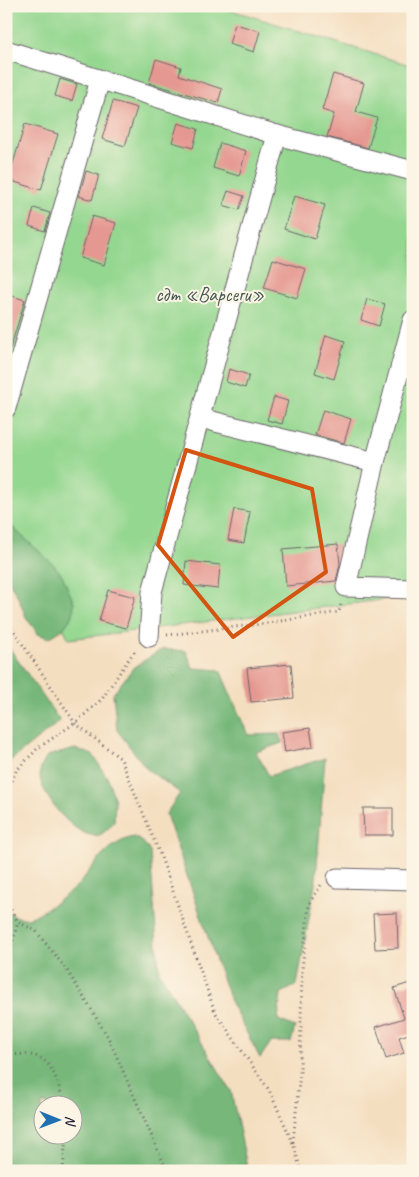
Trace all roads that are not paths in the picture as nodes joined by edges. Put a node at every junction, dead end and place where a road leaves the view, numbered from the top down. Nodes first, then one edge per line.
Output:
1 (6, 50) edge
2 (100, 80) junction
3 (277, 134) junction
4 (413, 171) edge
5 (413, 320) edge
6 (6, 408) edge
7 (200, 418) junction
8 (375, 462) junction
9 (413, 589) edge
10 (150, 637) road end
11 (337, 878) road end
12 (413, 880) edge

1 - 2 street
2 - 3 street
2 - 6 street
3 - 4 street
3 - 7 street
5 - 8 street
7 - 8 street
7 - 10 street
8 - 9 street
11 - 12 street

